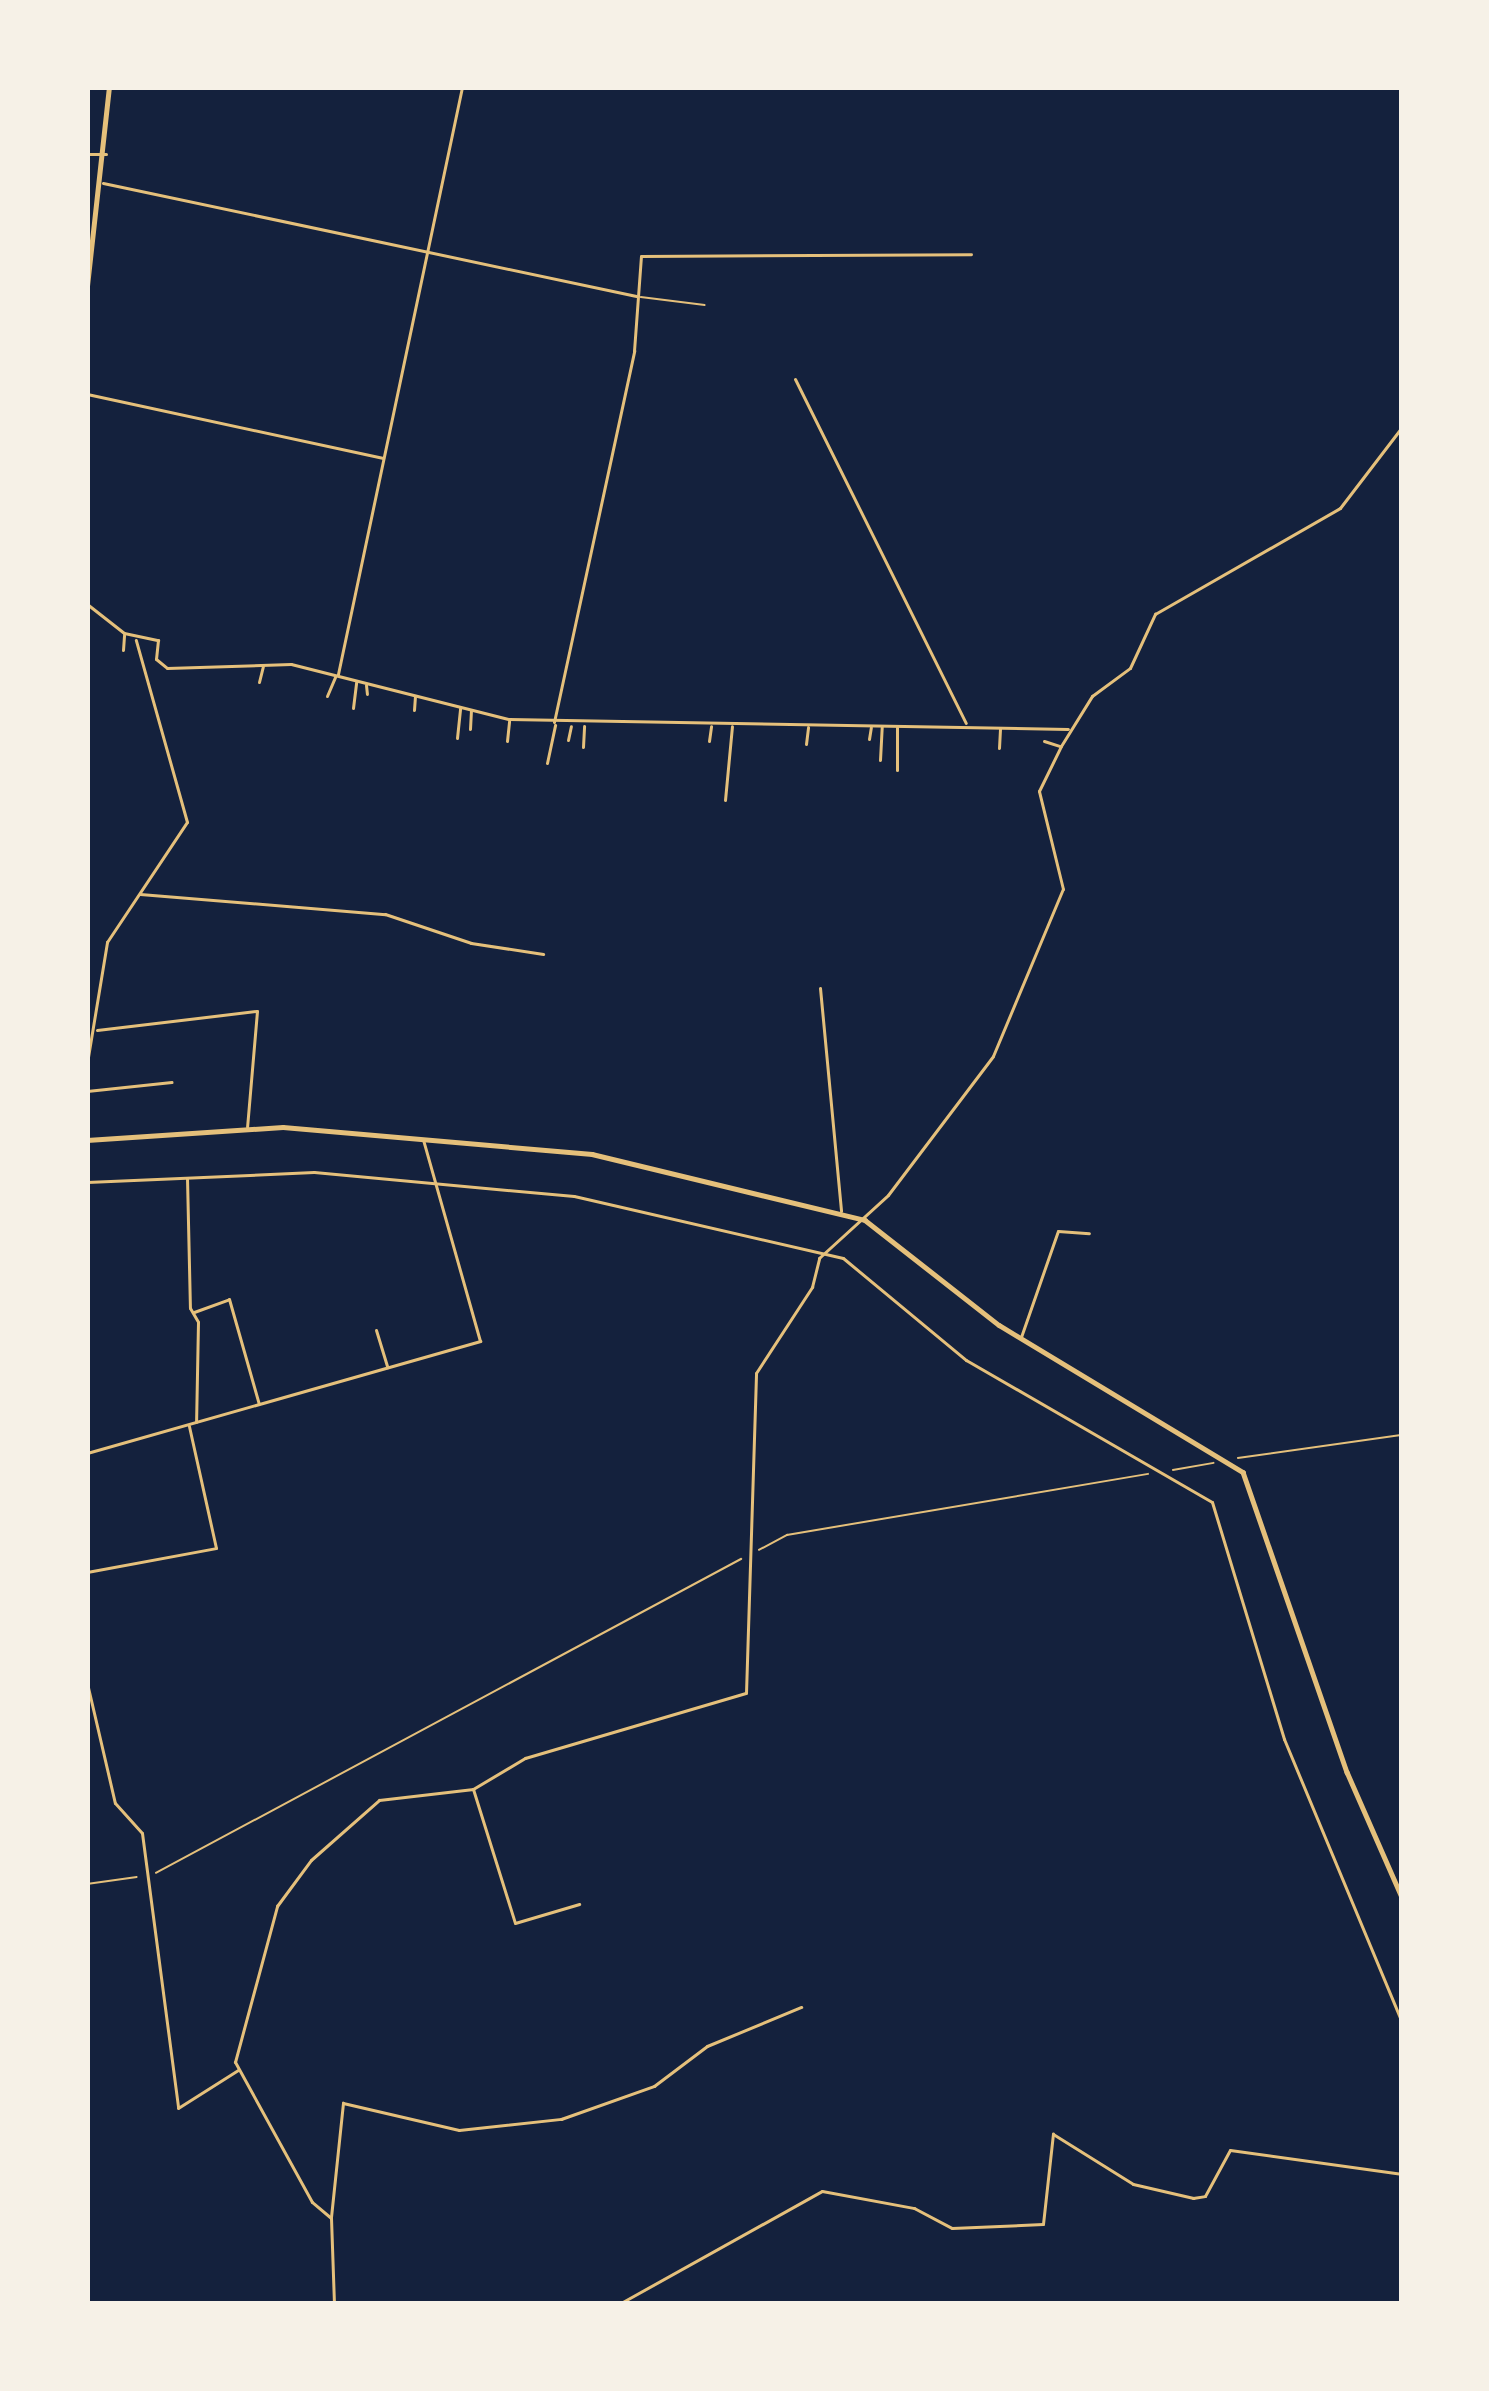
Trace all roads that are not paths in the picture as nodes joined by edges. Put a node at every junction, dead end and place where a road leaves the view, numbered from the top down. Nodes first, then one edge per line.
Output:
1 (109, 87) edge
2 (462, 87) edge
3 (87, 154) edge
4 (106, 154) junction
5 (104, 184) junction
6 (427, 251) junction
7 (971, 254) dead end
8 (87, 286) edge
9 (638, 296) junction
10 (704, 305) dead end
11 (795, 379) dead end
12 (87, 394) edge
13 (1402, 427) edge
14 (383, 458) junction
15 (87, 604) edge
16 (124, 633) junction
17 (135, 638) junction
18 (123, 650) dead end
19 (310, 661) dead end
20 (264, 664) junction
21 (308, 668) junction
22 (336, 675) junction
23 (356, 680) junction
24 (259, 682) dead end
25 (367, 683) junction
26 (367, 694) dead end
27 (416, 695) junction
28 (328, 696) dead end
29 (460, 706) junction
30 (353, 708) dead end
31 (471, 709) junction
32 (414, 710) dead end
33 (509, 719) junction
34 (555, 724) junction
35 (571, 724) junction
36 (584, 724) junction
37 (711, 724) junction
38 (732, 724) junction
39 (808, 725) junction
40 (871, 725) junction
41 (883, 725) junction
42 (897, 725) junction
43 (948, 725) junction
44 (967, 725) junction
45 (1000, 726) junction
46 (470, 729) dead end
47 (1069, 730) junction
48 (947, 735) dead end
49 (457, 738) dead end
50 (869, 739) dead end
51 (568, 740) dead end
52 (507, 741) dead end
53 (709, 741) dead end
54 (1044, 741) dead end
55 (806, 743) dead end
56 (1060, 746) junction
57 (583, 747) dead end
58 (999, 748) dead end
59 (880, 760) dead end
60 (547, 763) dead end
61 (897, 770) dead end
62 (725, 800) dead end
63 (139, 894) junction
64 (543, 954) dead end
65 (820, 988) dead end
66 (95, 1030) junction
67 (89, 1048) edge
68 (87, 1063) edge
69 (172, 1082) dead end
70 (87, 1090) edge
71 (248, 1129) junction
72 (422, 1139) junction
73 (87, 1140) edge
74 (187, 1176) junction
75 (87, 1182) edge
76 (438, 1185) junction
77 (841, 1213) junction
78 (865, 1220) junction
79 (1089, 1233) dead end
80 (824, 1252) junction
81 (193, 1313) junction
82 (376, 1330) dead end
83 (1021, 1339) junction
84 (387, 1369) junction
85 (259, 1405) junction
86 (196, 1422) junction
87 (189, 1424) junction
88 (87, 1453) edge
89 (87, 1572) edge
90 (87, 1683) edge
91 (473, 1790) junction
92 (1402, 1897) edge
93 (579, 1904) dead end
94 (802, 2007) dead end
95 (1402, 2022) edge
96 (238, 2070) junction
97 (1402, 2174) edge
98 (332, 2218) junction
99 (334, 2304) edge
100 (619, 2304) edge

1 - 4 street
2 - 6 street
3 - 4 street
4 - 5 street
5 - 6 street
5 - 8 street
6 - 9 street
6 - 14 street
7 - 9 street
9 - 10 lane
9 - 34 street
11 - 44 street
12 - 14 street
13 - 47 street
14 - 22 street
15 - 16 street
16 - 17 street
16 - 18 street
17 - 20 street
17 - 63 street
19 - 21 street
20 - 21 street
20 - 24 street
21 - 22 street
22 - 23 street
22 - 28 street
23 - 25 street
23 - 30 street
25 - 26 street
25 - 27 street
27 - 29 street
27 - 32 street
29 - 31 street
29 - 49 street
31 - 33 street
31 - 46 street
33 - 34 street
33 - 52 street
34 - 35 street
34 - 60 street
35 - 36 street
35 - 51 street
36 - 37 street
36 - 57 street
37 - 38 street
37 - 53 street
38 - 39 street
38 - 62 street
39 - 40 street
39 - 55 street
40 - 41 street
40 - 50 street
41 - 42 street
41 - 59 street
42 - 43 street
42 - 61 street
43 - 44 street
43 - 48 street
44 - 45 street
45 - 47 street
45 - 58 street
47 - 56 street
54 - 56 street
56 - 78 street
63 - 64 street
63 - 66 street
65 - 77 street
66 - 67 street
66 - 71 street
67 - 68 street
69 - 70 street
71 - 72 street
71 - 73 street
72 - 76 street
72 - 77 street
74 - 75 street
74 - 76 street
74 - 81 street
76 - 80 street
76 - 84 street
77 - 78 street
78 - 80 street
78 - 83 street
79 - 83 street
80 - 91 street
80 - 95 street
81 - 85 street
81 - 86 street
82 - 84 street
83 - 92 street
84 - 85 street
85 - 86 street
86 - 87 street
87 - 88 street
87 - 89 street
90 - 96 street
91 - 93 street
91 - 96 street
94 - 98 street
96 - 98 street
97 - 100 street
98 - 99 street

